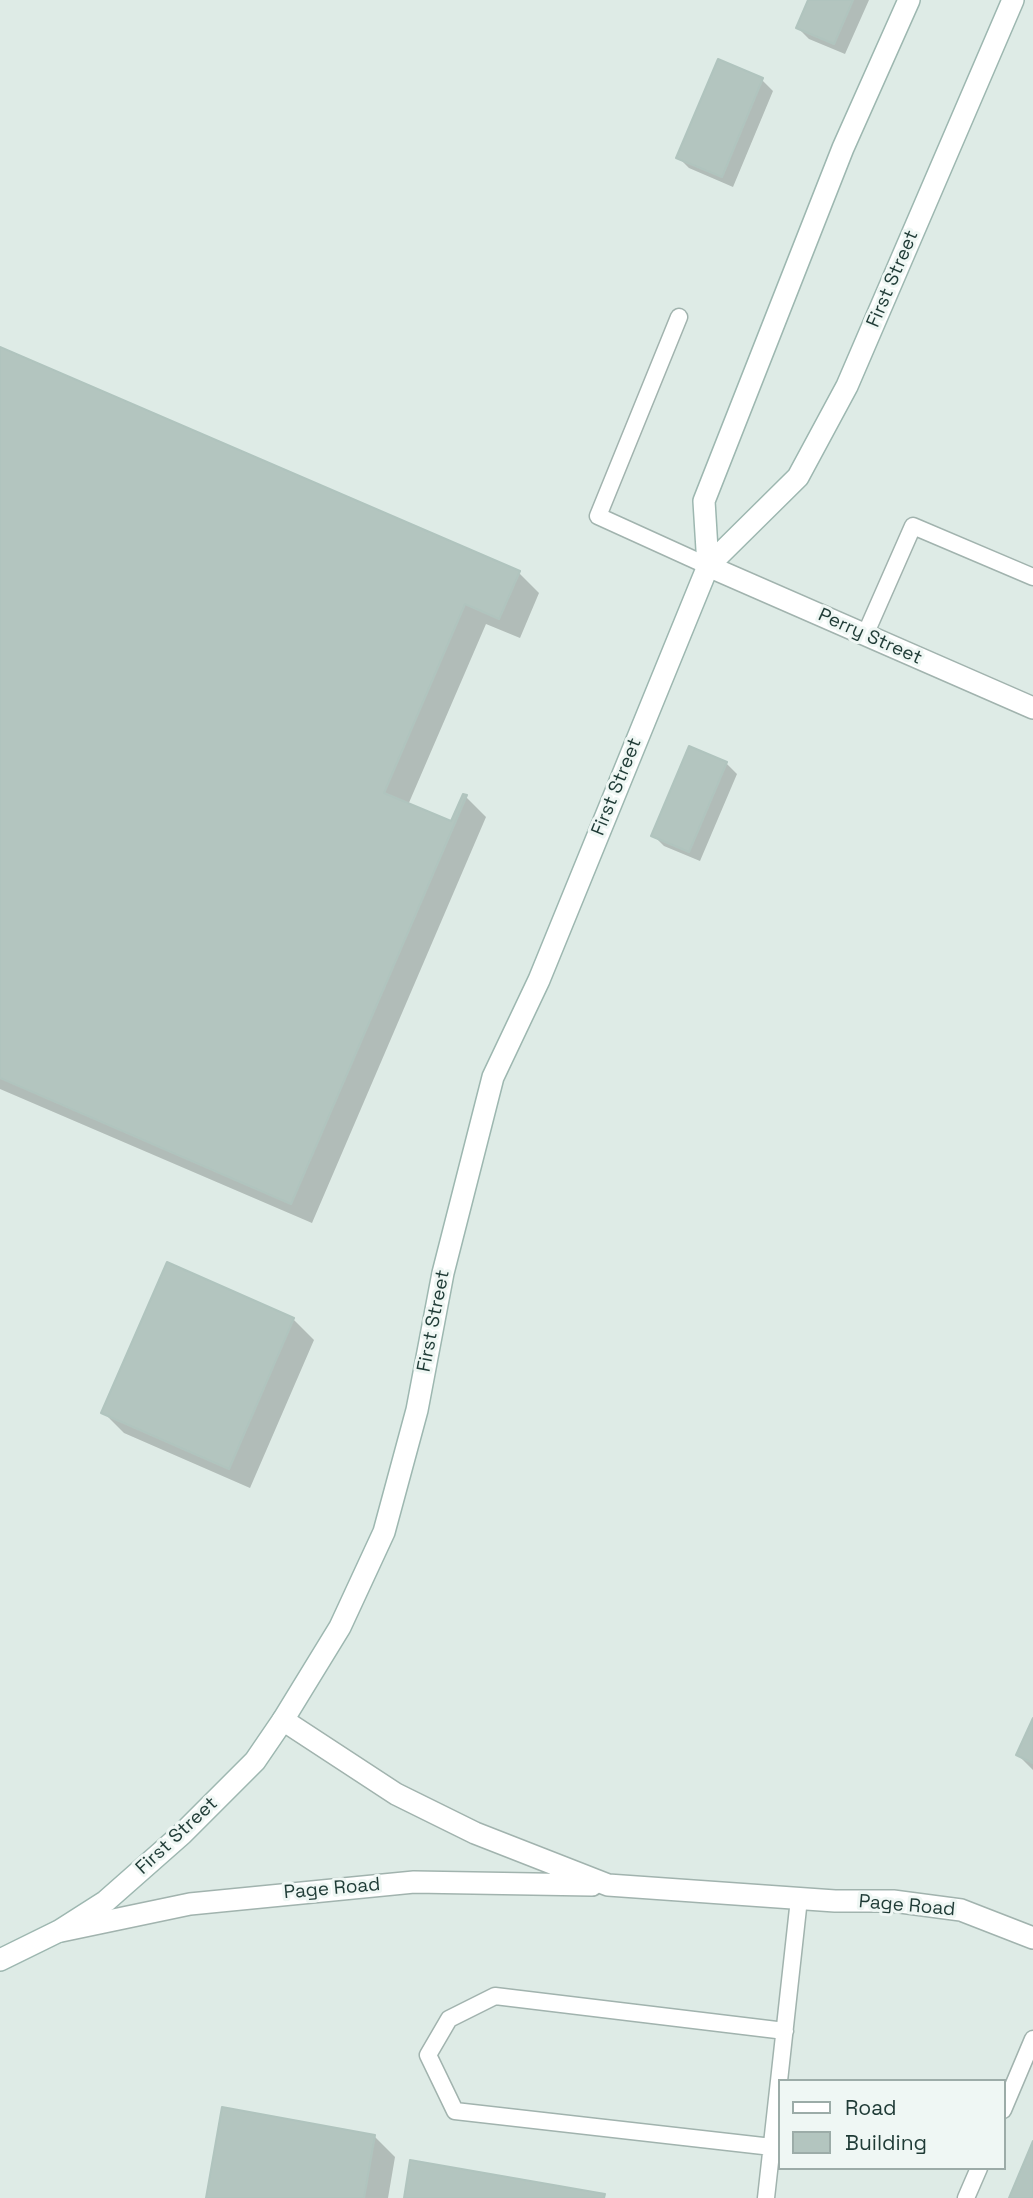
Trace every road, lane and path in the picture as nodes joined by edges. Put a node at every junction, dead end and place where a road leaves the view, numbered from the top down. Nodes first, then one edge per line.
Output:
1 (909, 0) edge
2 (1013, 0) edge
3 (679, 317) dead end
4 (708, 565) junction
5 (1033, 577) edge
6 (865, 635) junction
7 (1033, 708) edge
8 (283, 1720) junction
9 (608, 1885) junction
10 (799, 1899) junction
11 (59, 1931) junction
12 (1033, 1938) edge
13 (0, 1960) edge
14 (785, 2031) junction
15 (1033, 2039) edge
16 (779, 2079) edge
17 (778, 2090) edge
18 (1005, 2105) edge
19 (772, 2147) junction
20 (978, 2170) edge
21 (766, 2198) edge
22 (966, 2198) edge

1 - 4 street, First Street
2 - 4 street, First Street
3 - 4 lane
4 - 6 street, Perry Street
4 - 8 street, First Street
5 - 6 lane
6 - 7 street, Perry Street
8 - 9 street, Page Road
8 - 11 street, First Street
9 - 10 street, Page Road
9 - 11 street, Page Road
10 - 12 street, Page Road
10 - 14 lane
11 - 13 street, First Street
14 - 16 lane
14 - 19 lane
15 - 18 lane
17 - 19 lane
19 - 21 lane
20 - 22 lane

